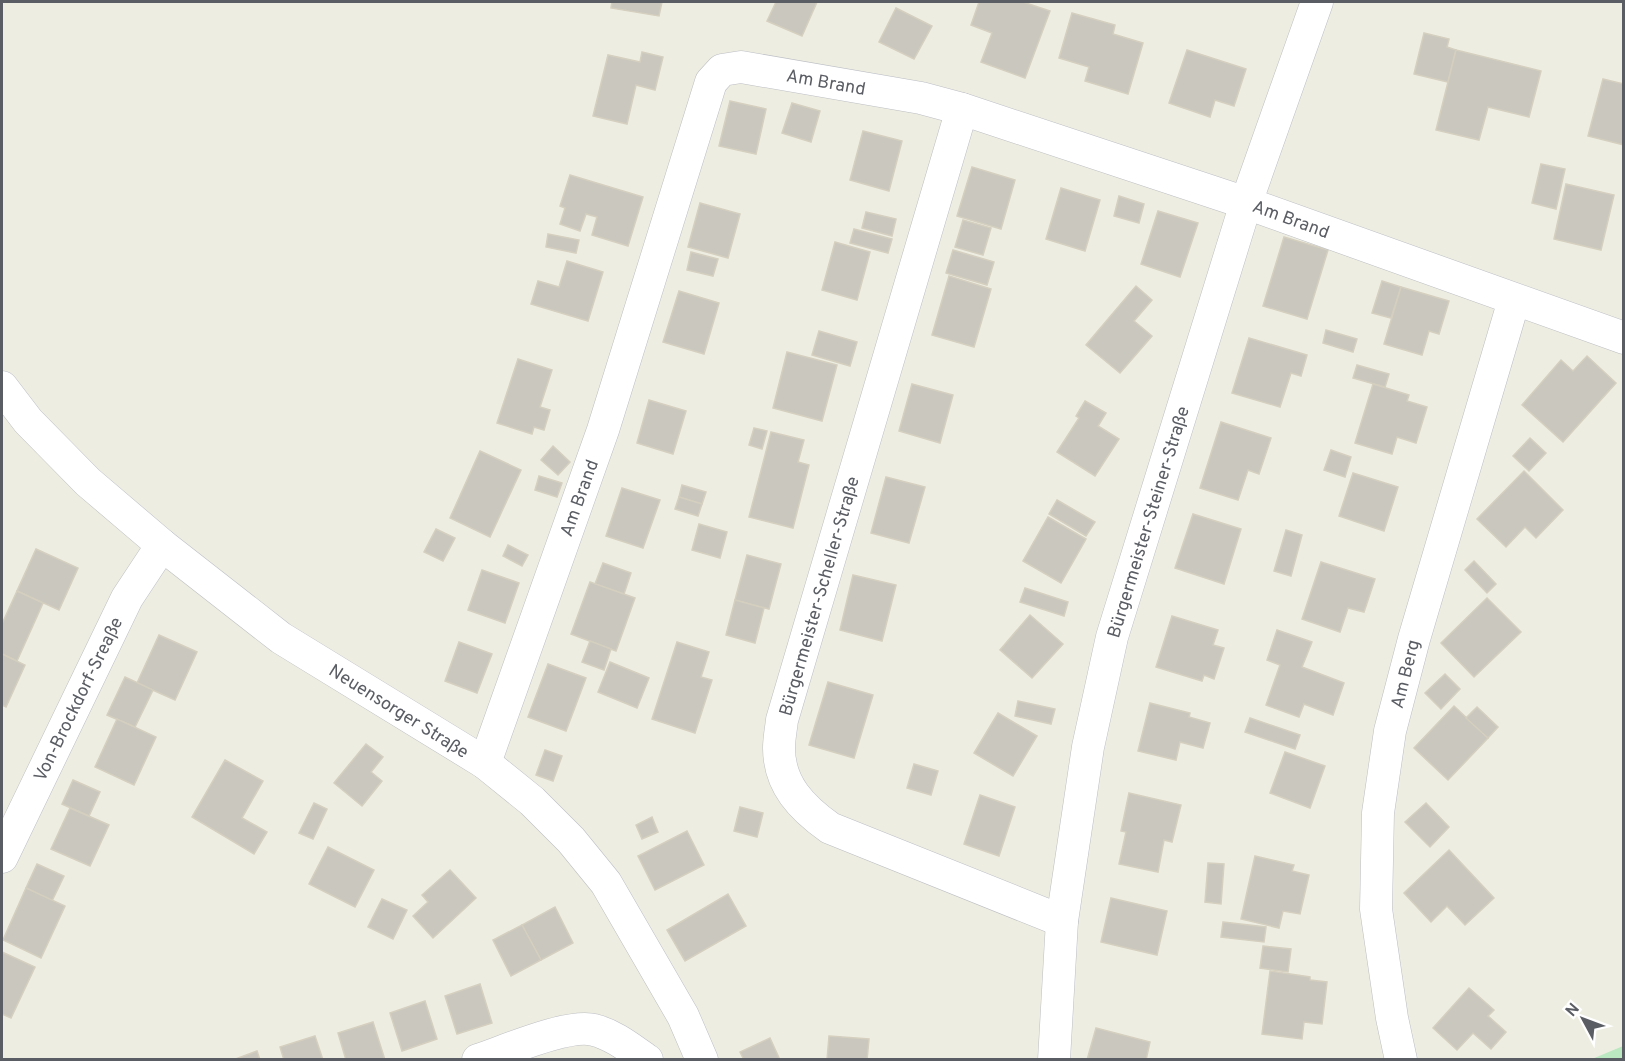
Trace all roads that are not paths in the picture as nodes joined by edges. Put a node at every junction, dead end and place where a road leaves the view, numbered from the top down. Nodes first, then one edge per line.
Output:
1 (1317, 2) edge
2 (962, 109) junction
3 (1246, 203) junction
4 (1514, 300) junction
5 (1623, 338) edge
6 (2, 387) edge
7 (162, 545) junction
8 (485, 763) junction
9 (2, 857) edge
10 (1062, 921) junction
11 (478, 1059) edge
12 (647, 1059) edge
13 (702, 1059) edge
14 (1054, 1059) edge
15 (1401, 1059) edge

1 - 3 street, Bürgermeister-Steiner-Straße
2 - 3 street, Am Brand
2 - 8 street, Am Brand
2 - 10 street, Bürgermeister-Scheller-Straße
3 - 4 street, Am Brand
3 - 10 street, Bürgermeister-Steiner-Straße
4 - 5 street, Am Brand
4 - 15 street, Am Berg
6 - 7 street, Neuensorger Straße
7 - 8 street, Neuensorger Straße
7 - 9 street, Von-Brockdorf-Sreaße
8 - 13 street, Neuensorger Straße
10 - 14 street, Bürgermeister-Steiner-Straße
11 - 12 street

